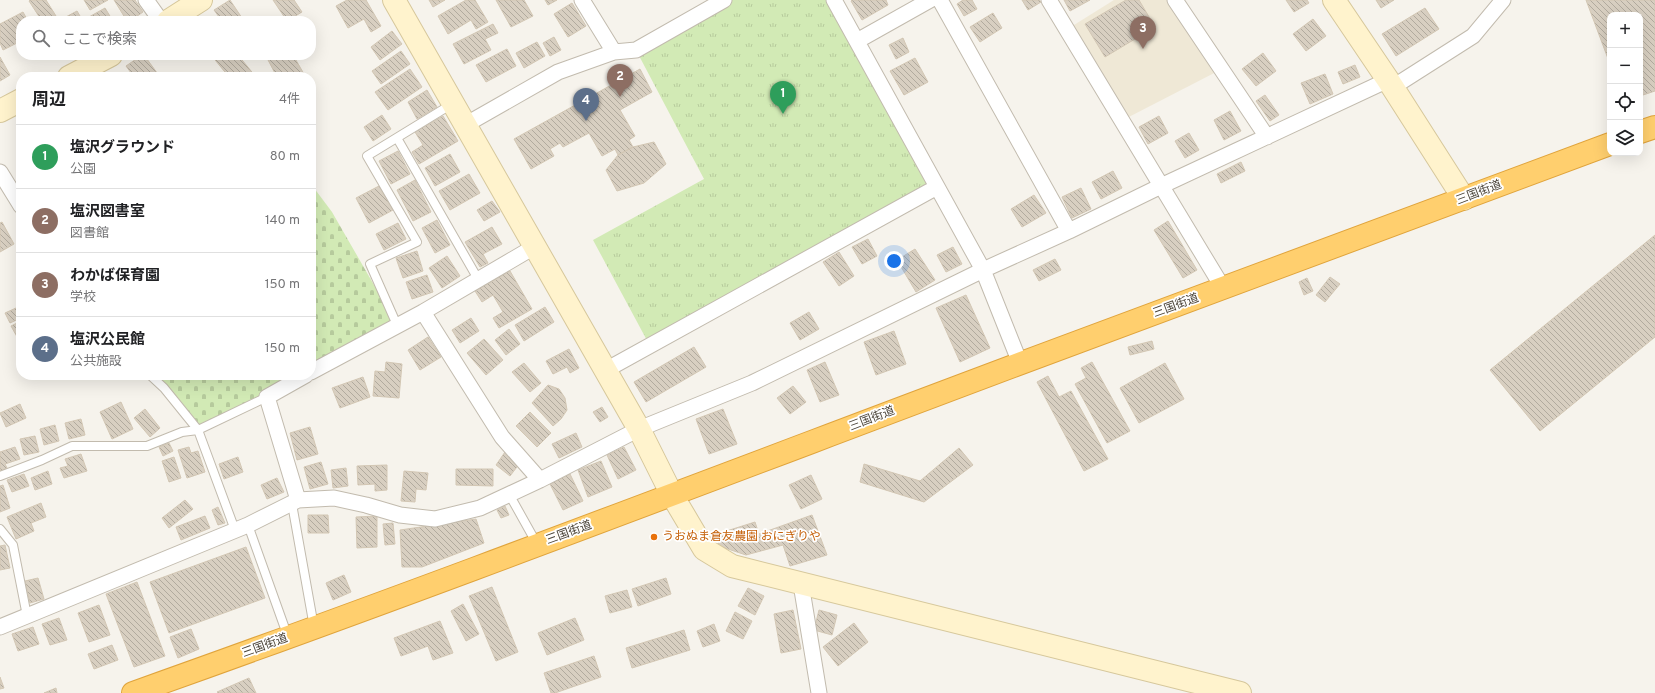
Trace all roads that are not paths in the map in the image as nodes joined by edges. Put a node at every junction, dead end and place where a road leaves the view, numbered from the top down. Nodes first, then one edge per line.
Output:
1 (146, 0) edge
2 (202, 0) edge
3 (394, 0) edge
4 (582, 0) edge
5 (724, 0) edge
6 (834, 0) edge
7 (930, 0) edge
8 (940, 0) edge
9 (1049, 0) edge
10 (1175, 0) edge
11 (1334, 0) edge
12 (1503, 0) edge
13 (157, 16) edge
14 (176, 16) edge
15 (857, 41) junction
16 (614, 52) junction
17 (101, 60) edge
18 (79, 72) edge
19 (1391, 83) junction
20 (16, 103) edge
21 (453, 103) junction
22 (0, 111) edge
23 (465, 125) junction
24 (1655, 127) edge
25 (1643, 131) edge
26 (1267, 137) junction
27 (397, 138) junction
28 (1607, 145) edge
29 (0, 172) edge
30 (1160, 186) junction
31 (937, 187) junction
32 (16, 198) edge
33 (1464, 199) junction
34 (1069, 231) junction
35 (534, 247) junction
36 (983, 270) junction
37 (478, 279) junction
38 (1223, 288) junction
39 (423, 312) junction
40 (397, 325) junction
41 (1020, 363) junction
42 (316, 369) edge
43 (604, 371) junction
44 (155, 380) edge
45 (297, 380) edge
46 (267, 397) junction
47 (639, 429) junction
48 (198, 430) junction
49 (0, 476) edge
50 (540, 480) junction
51 (510, 494) junction
52 (672, 495) junction
53 (295, 502) junction
54 (241, 527) junction
55 (0, 529) edge
56 (538, 545) junction
57 (801, 584) junction
58 (27, 616) junction
59 (0, 627) edge
60 (314, 628) junction
61 (288, 638) junction
62 (133, 693) edge
63 (819, 693) edge
64 (1240, 693) edge

1 - 13 street
2 - 14 street
3 - 21 street
4 - 16 street
5 - 16 street
6 - 15 street
7 - 15 street
8 - 34 street
9 - 30 street
10 - 26 street
11 - 19 street
12 - 19 street
15 - 31 street
16 - 23 street
17 - 18 street
19 - 26 street
19 - 33 street
20 - 22 street
21 - 23 street
21 - 27 lane
23 - 35 street
24 - 25 highway
26 - 30 street
27 - 37 lane
27 - 40 lane
28 - 33 highway, 三国街道
29 - 32 street
30 - 34 street
30 - 38 street
31 - 36 street
31 - 43 street
33 - 38 highway, 三国街道
34 - 36 street
35 - 37 street
35 - 43 street
36 - 41 street
36 - 47 street
37 - 39 street
38 - 41 highway, 三国街道
39 - 40 street
39 - 50 street
40 - 42 street
41 - 52 highway, 三国街道
43 - 47 street
44 - 48 lane
45 - 46 street
46 - 48 lane
46 - 53 street
47 - 50 street
47 - 52 street
48 - 49 lane
48 - 54 lane
50 - 51 street
51 - 53 street
51 - 56 lane
52 - 56 highway, 三国街道
52 - 57 street
53 - 54 street
53 - 60 lane
54 - 58 street
54 - 61 lane
55 - 58 lane
56 - 60 highway, 三国街道
57 - 63 street
57 - 64 street
58 - 59 street
60 - 61 highway, 三国街道
61 - 62 highway, 三国街道

